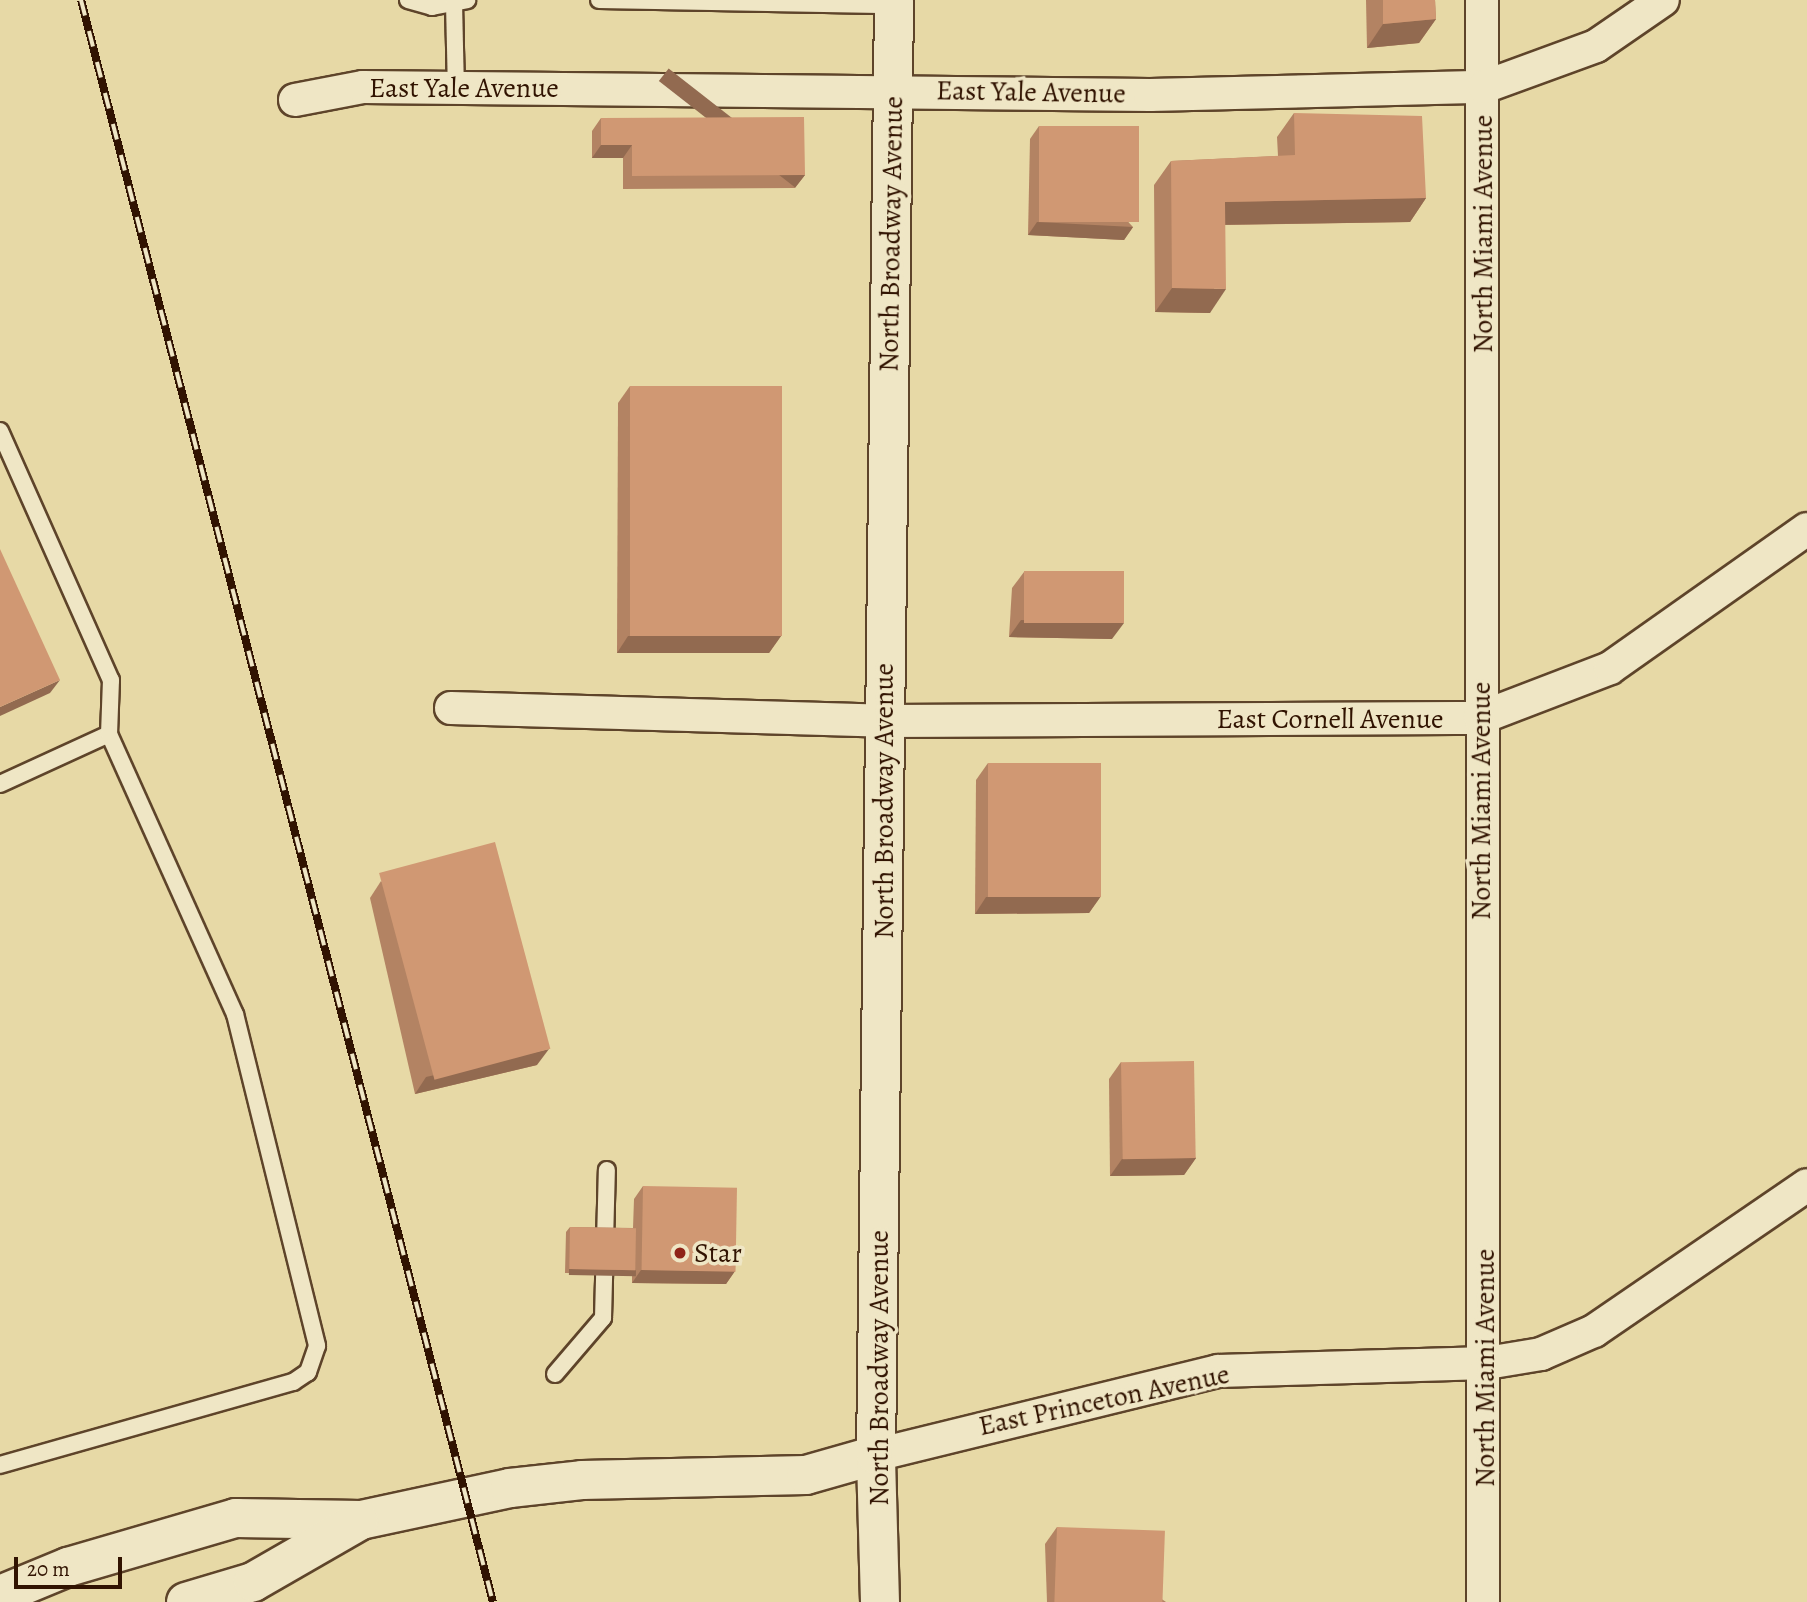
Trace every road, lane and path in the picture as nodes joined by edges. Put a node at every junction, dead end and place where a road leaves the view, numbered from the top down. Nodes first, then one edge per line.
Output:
1 (408, 0) edge
2 (599, 0) edge
3 (1482, 0) edge
4 (1663, 0) edge
5 (460, 1) edge
6 (807, 2) edge
7 (894, 3) edge
8 (1484, 87) junction
9 (456, 88) junction
10 (894, 89) junction
11 (295, 100) dead end
12 (0, 431) edge
13 (1807, 529) edge
14 (451, 708) dead end
15 (1480, 718) junction
16 (884, 720) junction
17 (109, 734) junction
18 (0, 784) edge
19 (607, 1170) dead end
20 (1807, 1185) edge
21 (1488, 1363) junction
22 (555, 1374) dead end
23 (876, 1455) junction
24 (0, 1465) edge
25 (360, 1520) junction
26 (0, 1595) edge
27 (186, 1602) edge
28 (880, 1602) edge
29 (1483, 1602) edge

1 - 5 lane
2 - 6 lane
3 - 8 street, North Miami Avenue
4 - 8 street, East Yale Avenue
5 - 9 lane
6 - 7 lane
7 - 10 main road, North Broadway Avenue
8 - 10 street, East Yale Avenue
8 - 15 street, North Miami Avenue
9 - 10 street, East Yale Avenue
9 - 11 street, East Yale Avenue
10 - 16 main road, North Broadway Avenue
12 - 17 lane
13 - 15 street, East Cornell Avenue
14 - 16 street, East Cornell Avenue
15 - 16 street, East Cornell Avenue
15 - 21 street, North Miami Avenue
16 - 23 main road, North Broadway Avenue
17 - 18 lane
17 - 24 lane
19 - 22 lane
20 - 21 street, East Princeton Avenue
21 - 23 street, East Princeton Avenue
21 - 29 street, North Miami Avenue
23 - 25 main road, East Princeton Avenue
23 - 28 main road, North Broadway Avenue
25 - 26 main road, East Princeton Avenue
25 - 27 main road, East Princeton Avenue

